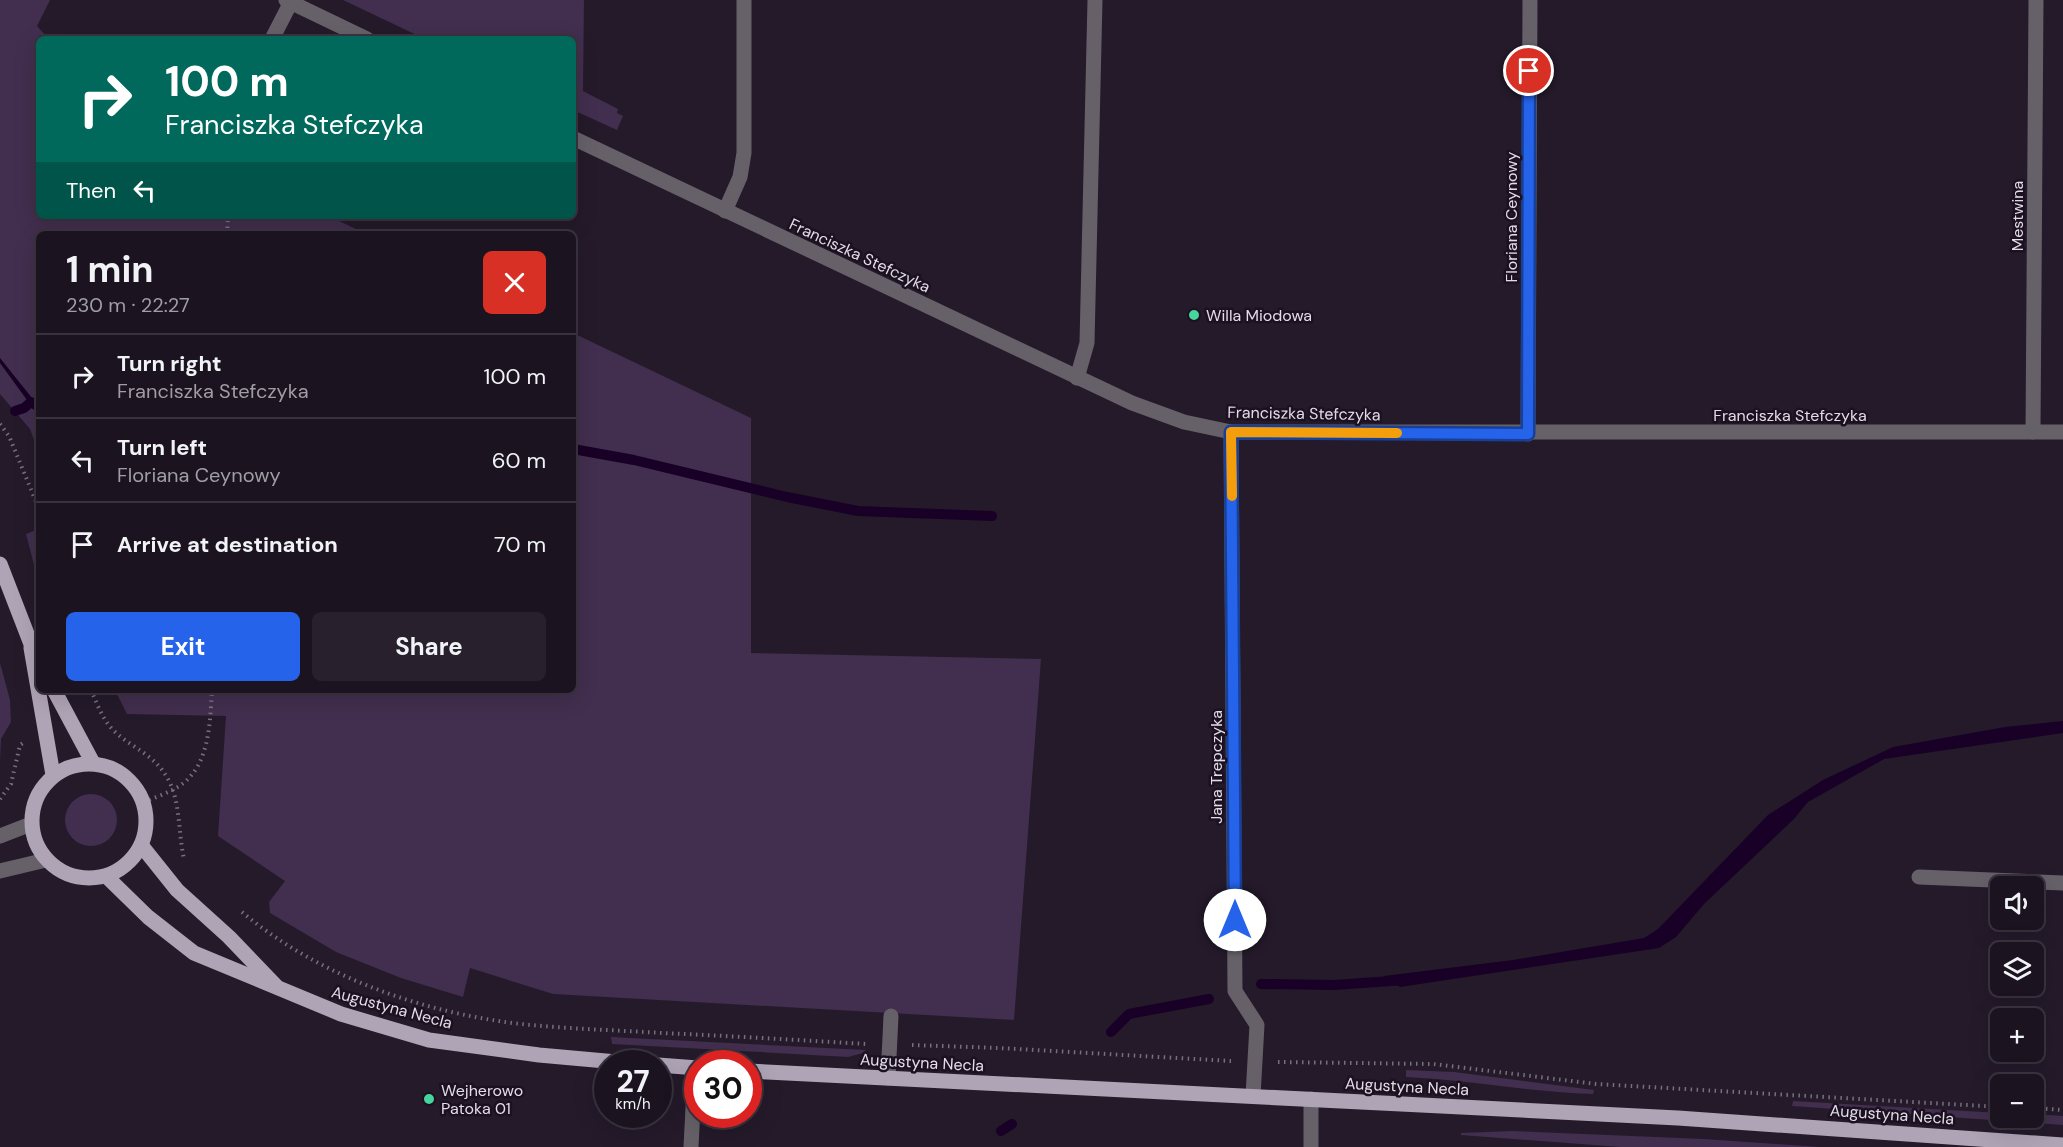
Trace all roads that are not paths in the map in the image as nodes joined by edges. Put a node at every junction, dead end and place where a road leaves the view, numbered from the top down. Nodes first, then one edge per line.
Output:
1 (744, 0) edge
2 (1095, 0) edge
3 (1530, 0) edge
4 (2036, 0) edge
5 (288, 1) edge
6 (273, 36) edge
7 (361, 36) edge
8 (576, 139) edge
9 (725, 211) junction
10 (1077, 378) junction
11 (1231, 432) junction
12 (2033, 432) junction
13 (2063, 432) edge
14 (1528, 434) junction
15 (0, 564) edge
16 (31, 648) junction
17 (36, 657) edge
18 (36, 677) edge
19 (39, 693) edge
20 (56, 693) edge
21 (93, 763) junction
22 (53, 775) junction
23 (31, 824) junction
24 (0, 836) edge
25 (141, 845) junction
26 (46, 860) junction
27 (0, 871) edge
28 (106, 876) junction
29 (1919, 877) dead end
30 (2063, 883) edge
31 (280, 990) junction
32 (891, 1016) dead end
33 (594, 1060) edge
34 (762, 1072) edge
35 (888, 1078) junction
36 (1253, 1096) junction
37 (1311, 1099) junction
38 (692, 1128) edge
39 (2063, 1145) edge
40 (691, 1147) edge
41 (1311, 1147) edge

1 - 9 street
2 - 10 street
3 - 14 street, Floriana Ceynowy
4 - 12 street, Mestwina
5 - 6 street
5 - 7 street
8 - 9 street, Franciszka Stefczyka
9 - 10 street, Franciszka Stefczyka
10 - 11 street, Franciszka Stefczyka
11 - 14 street, Franciszka Stefczyka
11 - 36 street, Jana Trepczyka
12 - 13 street, Franciszka Stefczyka
12 - 14 street, Franciszka Stefczyka
15 - 16 main road
16 - 17 main road
16 - 18 main road
19 - 22 main road
20 - 21 main road
21 - 22 main road
21 - 25 main road
22 - 23 main road
23 - 24 street
23 - 26 main road
25 - 28 main road
25 - 31 main road, Augustyna Necla
26 - 27 street
26 - 28 main road
28 - 31 main road, Augustyna Necla
29 - 30 street
31 - 33 main road, Augustyna Necla
32 - 35 street
34 - 35 main road, Augustyna Necla
35 - 36 main road, Augustyna Necla
36 - 37 main road, Augustyna Necla
37 - 39 main road, Augustyna Necla
37 - 41 street
38 - 40 street

